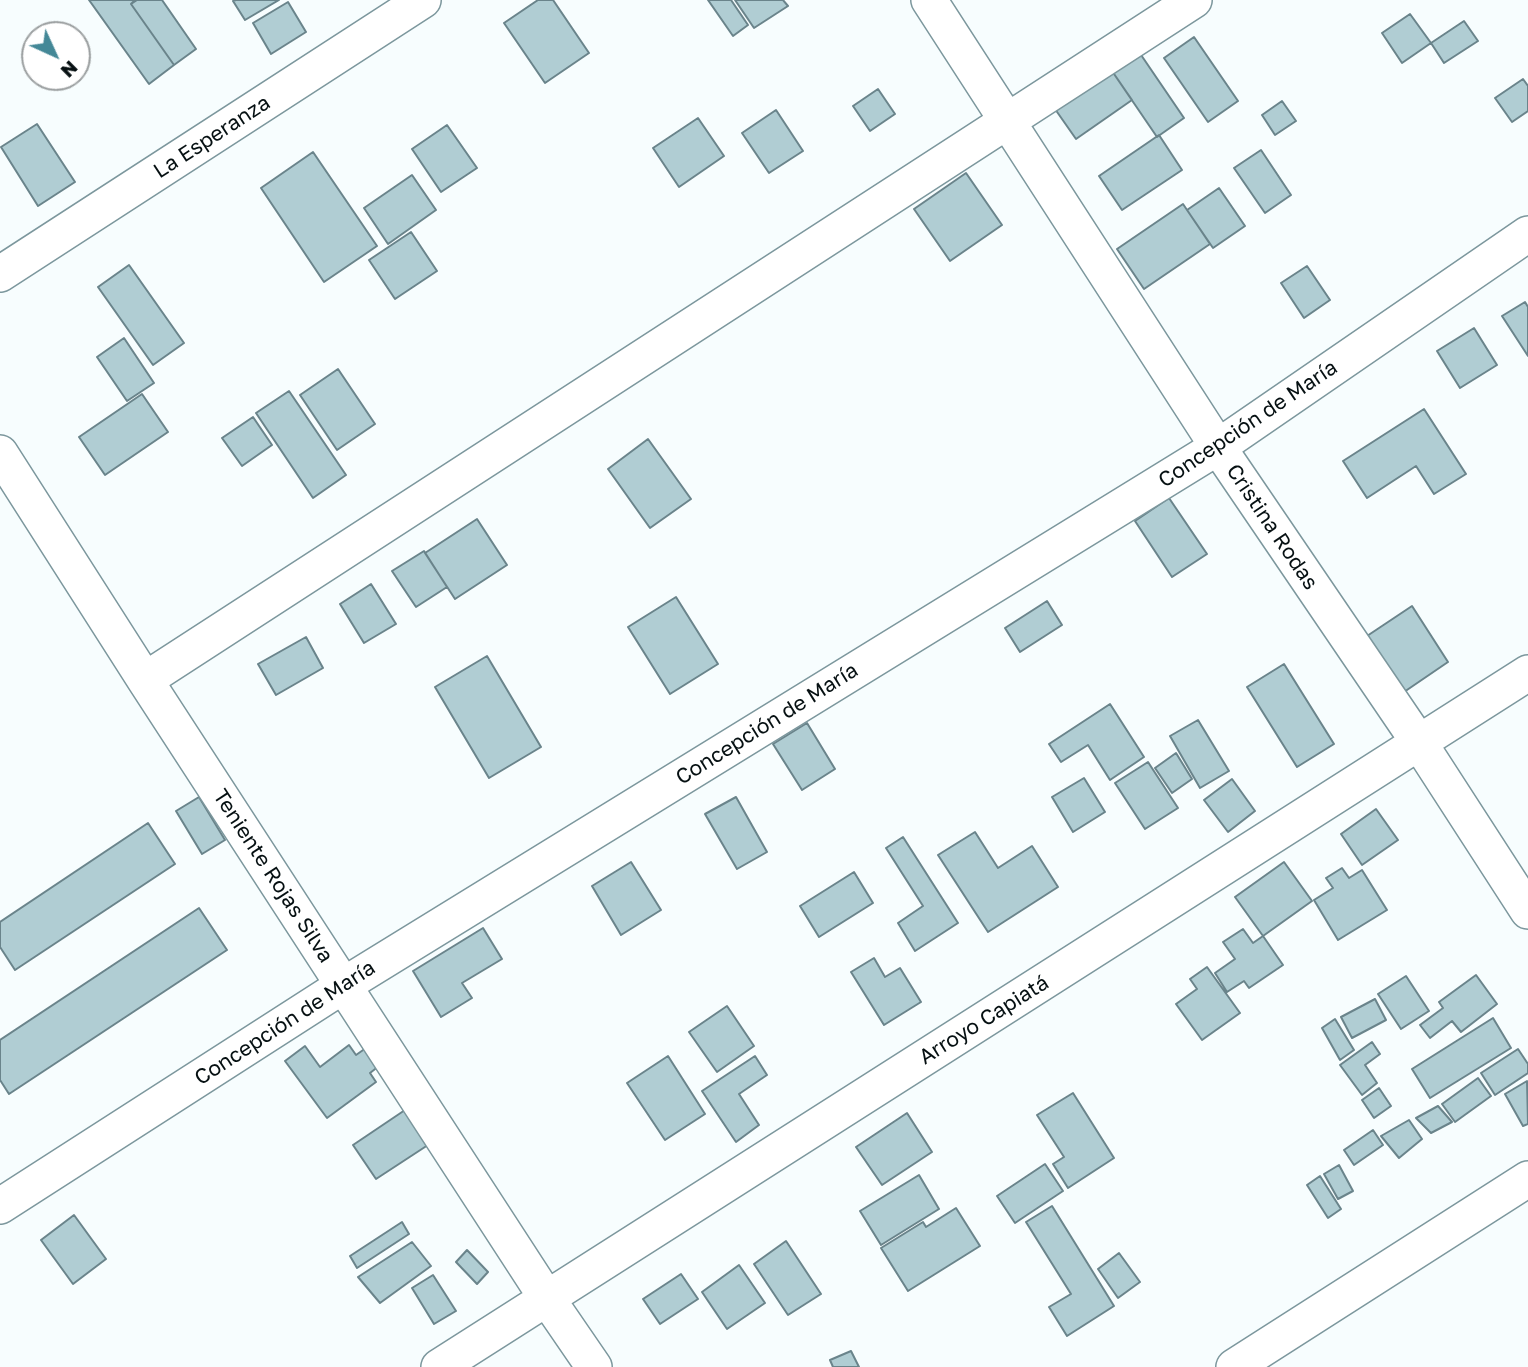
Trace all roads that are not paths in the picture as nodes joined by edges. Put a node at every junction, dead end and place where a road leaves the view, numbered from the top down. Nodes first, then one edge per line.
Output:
1 (423, 0) edge
2 (929, 0) edge
3 (1194, 0) edge
4 (1007, 120) junction
5 (1528, 234) edge
6 (0, 274) edge
7 (1218, 447) junction
8 (0, 453) edge
9 (1528, 673) edge
10 (145, 680) junction
11 (1420, 744) junction
12 (1528, 911) edge
13 (344, 985) junction
14 (1528, 1179) edge
15 (0, 1206) edge
16 (546, 1297) junction
17 (439, 1367) edge
18 (594, 1367) edge
19 (1234, 1367) edge

1 - 6 street, La Esperanza
2 - 4 street, Cristina Rodas
3 - 4 street
4 - 7 street, Cristina Rodas
4 - 10 street
5 - 7 street, Concepción de María
7 - 11 street, Cristina Rodas
7 - 13 street, Concepción de María
8 - 10 street, Teniente Rojas Silva
9 - 11 street, Arroyo Capiatá
10 - 13 street, Teniente Rojas Silva
11 - 12 street, Cristina Rodas
11 - 16 street, Arroyo Capiatá
13 - 15 street, Concepción de María
13 - 16 street, Teniente Rojas Silva
14 - 19 street
16 - 17 street, Arroyo Capiatá
16 - 18 street, Teniente Rojas Silva

